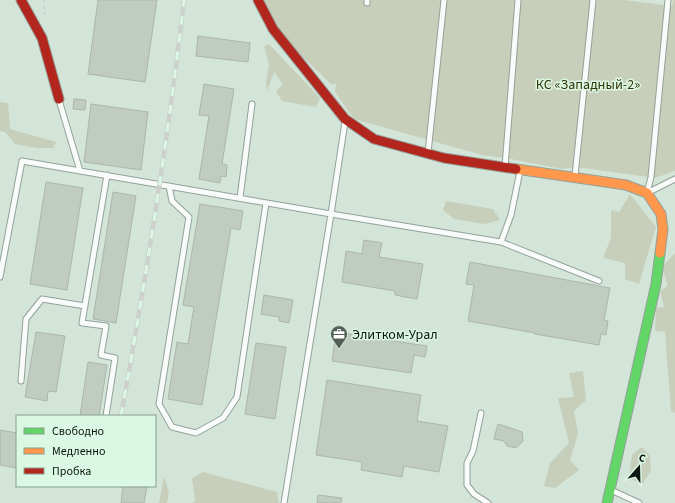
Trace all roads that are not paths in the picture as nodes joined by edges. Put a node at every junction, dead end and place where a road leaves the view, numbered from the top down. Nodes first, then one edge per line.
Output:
1 (21, 0) edge
2 (258, 0) edge
3 (444, 0) edge
4 (518, 0) edge
5 (593, 0) edge
6 (668, 0) edge
7 (59, 99) joint
8 (252, 104) dead end
9 (345, 119) junction
10 (428, 154) junction
11 (505, 168) junction
12 (520, 170) junction
13 (80, 171) junction
14 (107, 175) junction
15 (575, 178) junction
16 (675, 179) edge
17 (169, 186) junction
18 (647, 194) junction
19 (240, 198) junction
20 (266, 203) junction
21 (331, 214) junction
22 (501, 242) junction
23 (0, 277) edge
24 (599, 281) dead end
25 (85, 306) junction
26 (21, 381) dead end
27 (481, 413) dead end
28 (106, 415) edge
29 (610, 489) junction
30 (284, 503) edge
31 (488, 503) edge
32 (607, 503) edge
33 (639, 503) edge

1 - 7 street
2 - 9 street
3 - 10 lane
4 - 11 lane
5 - 15 lane
6 - 18 lane
7 - 13 lane
8 - 19 lane
9 - 10 street
9 - 21 lane
10 - 11 street
11 - 12 street
12 - 15 street
12 - 22 lane
13 - 14 lane
13 - 23 lane
14 - 17 lane
14 - 25 lane
15 - 18 street
16 - 18 lane
17 - 19 lane
17 - 20 lane
18 - 29 street
19 - 20 lane
20 - 21 lane
21 - 22 lane
21 - 30 lane
22 - 24 lane
25 - 26 lane
25 - 28 lane
27 - 31 lane
29 - 32 street
29 - 33 lane

